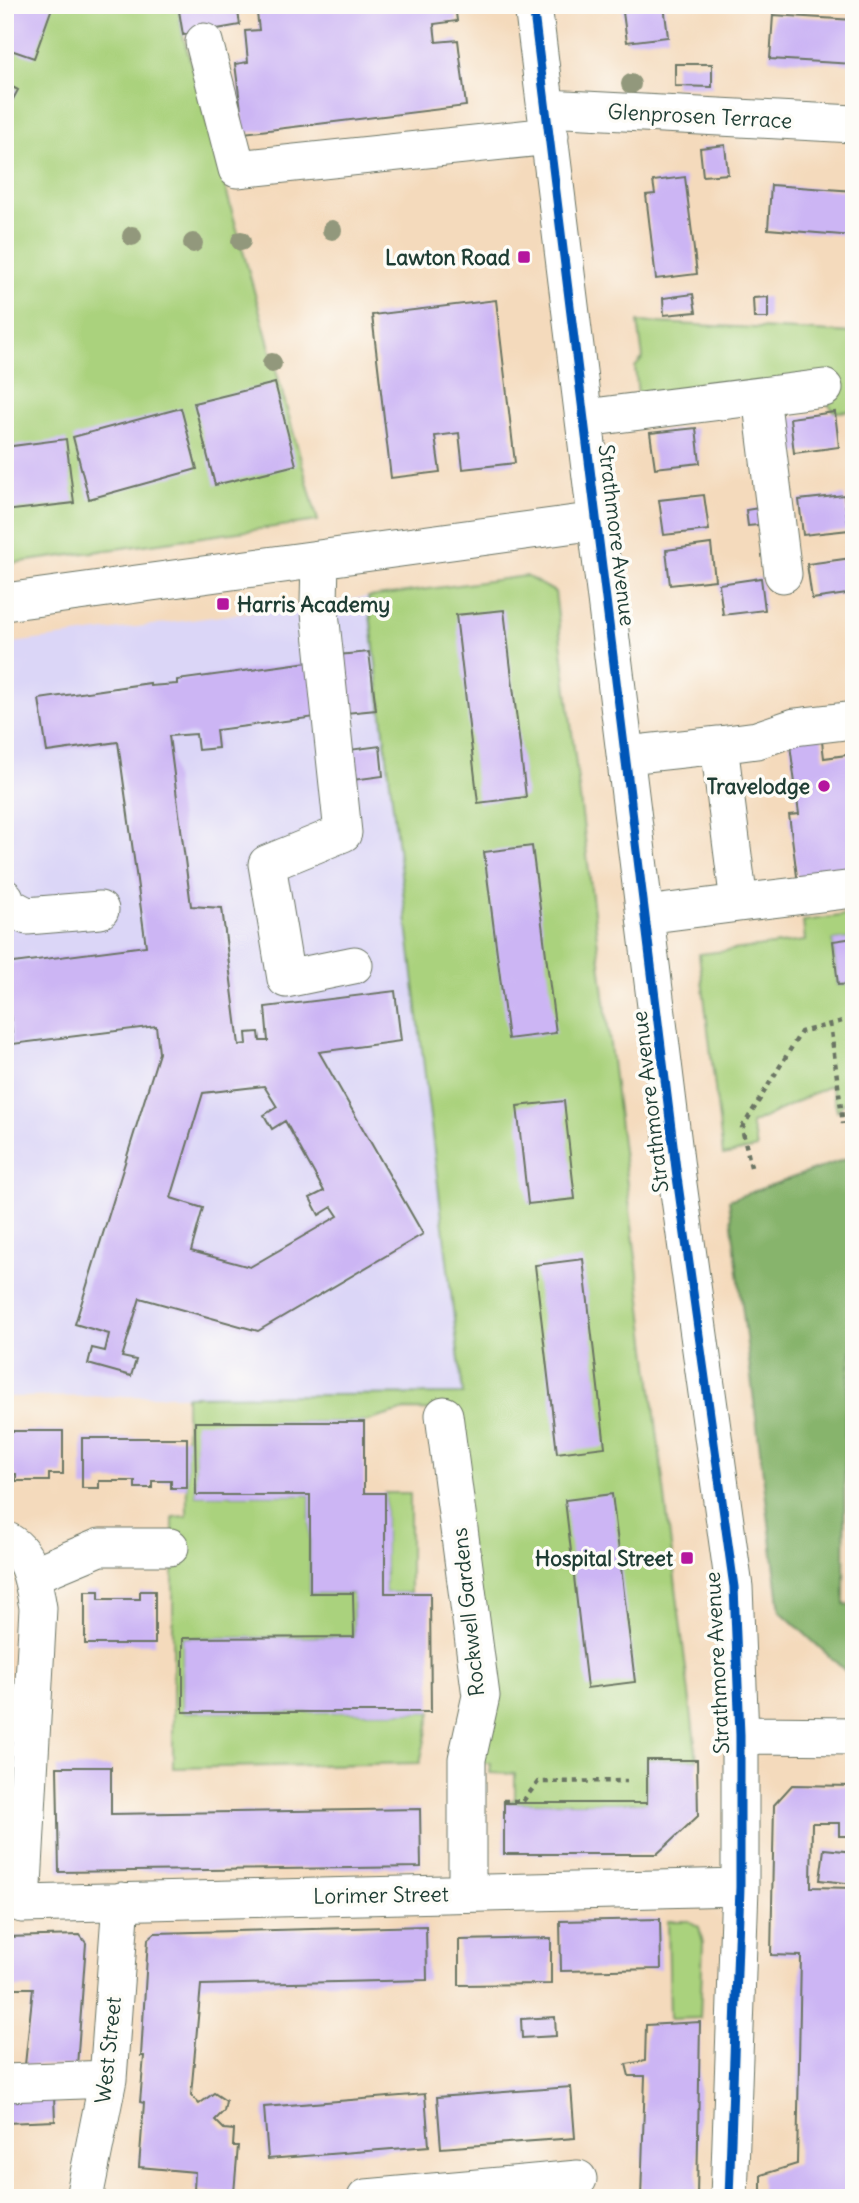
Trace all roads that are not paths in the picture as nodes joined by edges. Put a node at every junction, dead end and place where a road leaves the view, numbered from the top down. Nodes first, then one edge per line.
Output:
1 (533, 5) edge
2 (204, 42) dead end
3 (548, 122) junction
4 (854, 124) edge
5 (824, 388) dead end
6 (761, 396) junction
7 (585, 418) junction
8 (597, 521) junction
9 (320, 560) junction
10 (783, 574) dead end
11 (5, 602) edge
12 (854, 720) edge
13 (719, 745) junction
14 (627, 755) junction
15 (854, 889) edge
16 (5, 898) edge
17 (739, 903) junction
18 (100, 910) dead end
19 (645, 915) junction
20 (354, 965) dead end
21 (443, 1415) dead end
22 (5, 1540) edge
23 (170, 1546) dead end
24 (33, 1575) junction
25 (740, 1735) junction
26 (854, 1736) edge
27 (740, 1887) junction
28 (467, 1893) junction
29 (121, 1901) junction
30 (108, 2079) junction
31 (5, 2082) edge
32 (578, 2179) dead end
33 (84, 2198) edge
34 (366, 2198) edge
35 (729, 2198) edge

1 - 3 street, Strathmore Avenue
2 - 3 street, Glenprosen Terrace
3 - 4 street, Glenprosen Terrace
3 - 7 street, Strathmore Avenue
5 - 6 street
6 - 7 street
6 - 10 street
7 - 8 street, Strathmore Avenue
8 - 9 street
8 - 14 street, Strathmore Avenue
9 - 11 street
9 - 20 street
12 - 13 street
13 - 14 street
13 - 17 street
14 - 19 street, Strathmore Avenue
15 - 17 street
16 - 18 street
17 - 19 street
19 - 25 street, Strathmore Avenue
21 - 28 street, Rockwell Gardens
22 - 24 street
23 - 24 street
24 - 29 street, Lorimer Street
25 - 26 street
25 - 27 street, Strathmore Avenue
27 - 28 street, Lorimer Street
27 - 35 street, Strathmore Avenue
28 - 29 street, Lorimer Street
29 - 30 street, West Street
30 - 31 street
30 - 33 street, West Street
32 - 34 street

